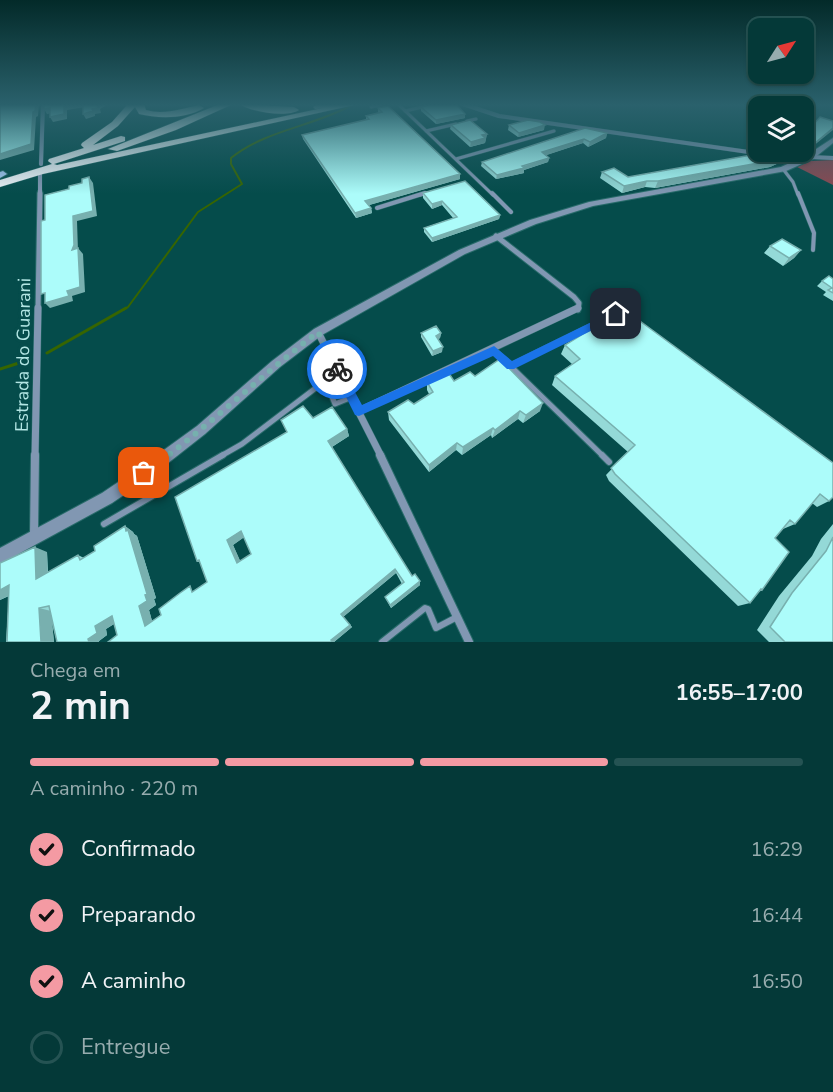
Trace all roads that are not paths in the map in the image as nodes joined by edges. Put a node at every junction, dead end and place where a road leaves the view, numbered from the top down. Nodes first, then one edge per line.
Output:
1 (43, 134) edge
2 (103, 134) edge
3 (134, 134) edge
4 (154, 134) edge
5 (207, 134) edge
6 (429, 134) edge
7 (544, 134) edge
8 (631, 134) edge
9 (833, 140) edge
10 (748, 150) edge
11 (814, 153) edge
12 (814, 158) edge
13 (833, 158) edge
14 (456, 159) junction
15 (798, 162) edge
16 (44, 167) junction
17 (783, 169) junction
18 (1, 177) edge
19 (475, 178) junction
20 (464, 182) edge
21 (432, 192) edge
22 (377, 208) dead end
23 (511, 212) dead end
24 (496, 236) junction
25 (813, 250) dead end
26 (616, 314) dead end
27 (318, 332) junction
28 (494, 350) junction
29 (510, 366) junction
30 (352, 397) junction
31 (359, 411) junction
32 (609, 462) dead end
33 (104, 524) dead end
34 (34, 539) junction
35 (0, 556) edge
36 (457, 617) junction
37 (382, 642) edge
38 (469, 642) edge

1 - 16 street, Estrada do Guarani
2 - 16 highway
3 - 16 highway
4 - 16 highway
5 - 16 highway
6 - 14 lane
7 - 14 lane
8 - 10 street
9 - 11 street
12 - 13 street
14 - 19 lane
15 - 17 street
16 - 18 highway
16 - 34 street, Estrada do Guarani
17 - 24 street
17 - 25 lane
19 - 20 lane
19 - 23 lane
21 - 22 lane
24 - 27 street
24 - 28 street
26 - 29 lane
27 - 30 street
27 - 34 street
28 - 29 lane
28 - 31 street
29 - 32 lane
30 - 31 street
30 - 33 lane
31 - 36 street
34 - 35 street
36 - 37 lane
36 - 38 street

